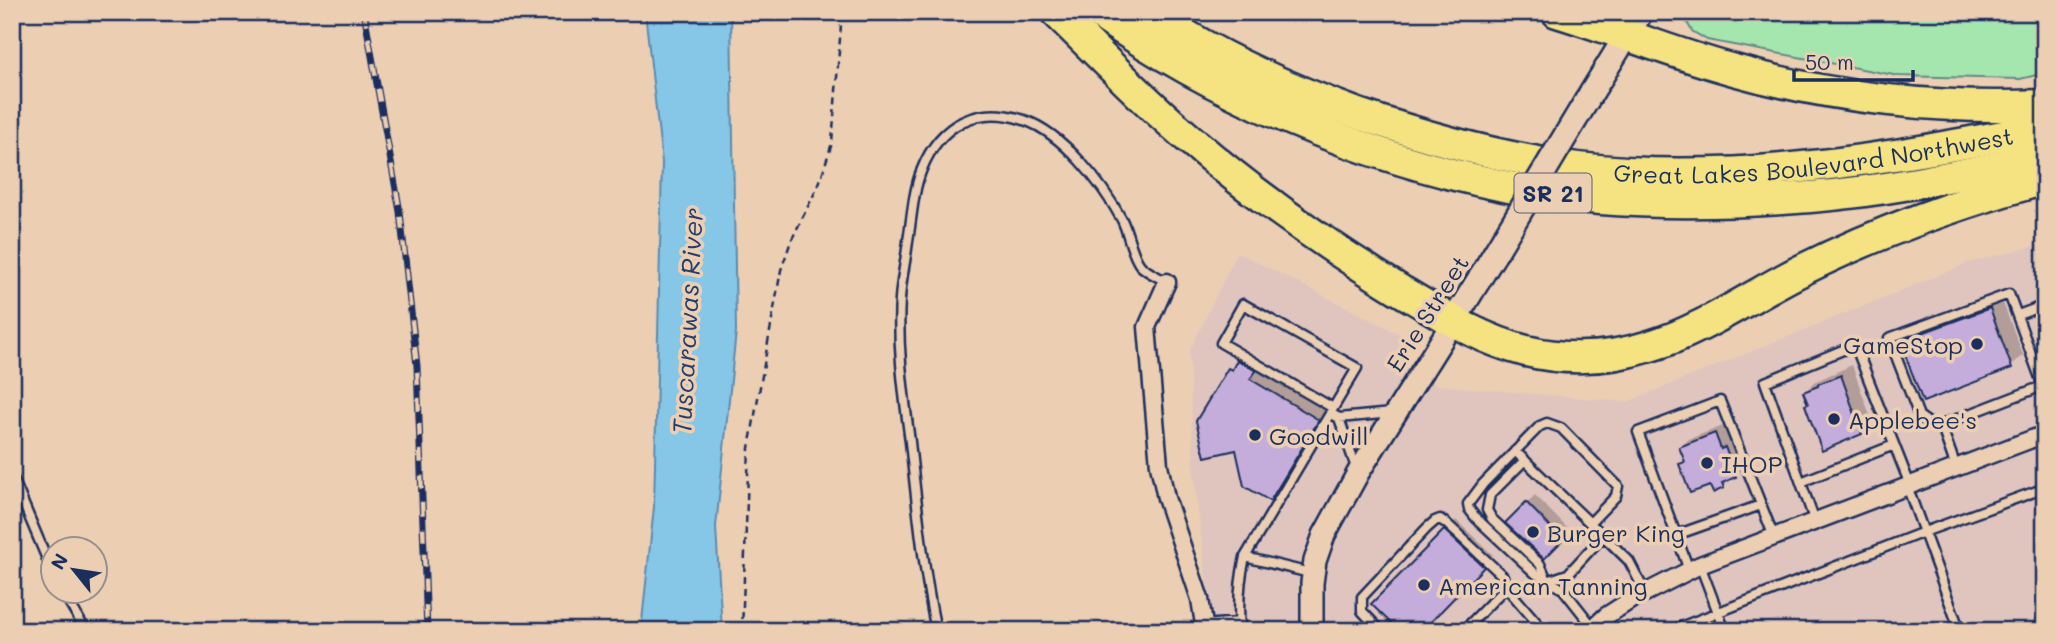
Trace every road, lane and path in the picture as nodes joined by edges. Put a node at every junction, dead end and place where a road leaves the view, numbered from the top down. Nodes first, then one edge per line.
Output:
1 (842, 12) edge
2 (1056, 12) edge
3 (1097, 12) edge
4 (1150, 12) edge
5 (1557, 12) edge
6 (1634, 24) edge
7 (2045, 105) edge
8 (2045, 128) edge
9 (2045, 157) edge
10 (2045, 179) edge
11 (1167, 282) joint
12 (2045, 305) edge
13 (2018, 315) junction
14 (1453, 322) junction
15 (2044, 385) edge
16 (1332, 410) junction
17 (1396, 412) junction
18 (1339, 418) junction
19 (1941, 425) junction
20 (2045, 434) edge
21 (1894, 444) junction
22 (1515, 451) junction
23 (1525, 460) junction
24 (1956, 467) junction
25 (1358, 473) junction
26 (12, 475) edge
27 (1801, 482) junction
28 (1909, 485) junction
29 (2045, 488) edge
30 (1761, 505) junction
31 (1815, 522) junction
32 (1590, 523) junction
33 (1924, 532) junction
34 (1676, 535) junction
35 (1604, 536) junction
36 (38, 537) edge
37 (1774, 537) junction
38 (1245, 557) junction
39 (1695, 568) junction
40 (1314, 574) junction
41 (1547, 580) junction
42 (1506, 587) junction
43 (1645, 592) junction
44 (70, 604) edge
45 (1718, 612) junction
46 (1534, 621) junction
47 (1240, 626) edge
48 (1205, 628) edge
49 (1592, 629) edge
50 (86, 631) edge
51 (742, 631) edge
52 (936, 631) edge
53 (1312, 631) edge
54 (1381, 631) edge
55 (1463, 631) edge
56 (1525, 631) edge
57 (1544, 631) edge
58 (1670, 631) edge
59 (1724, 631) edge
60 (1960, 631) edge

1 - 51 path
2 - 14 highway
3 - 9 highway, Great Lakes Boulevard Northwest / SR 21
4 - 8 highway, Great Lakes Boulevard Northwest / SR 21
5 - 6 highway
6 - 7 highway
6 - 14 main road, Erie Street, bridge
10 - 14 highway
11 - 48 street
11 - 52 lane
12 - 13 lane
13 - 15 lane
13 - 19 lane
14 - 17 street, Erie Street
15 - 19 lane
16 - 16 lane
16 - 18 lane
16 - 38 lane
17 - 18 lane
17 - 25 street, Erie Street
18 - 25 lane
19 - 24 lane
20 - 24 street
21 - 27 lane
21 - 27 lane
21 - 28 lane
22 - 23 lane
22 - 32 lane
22 - 41 lane
23 - 32 lane
23 - 41 lane
24 - 28 street
25 - 40 street, Erie Street
26 - 36 lane
27 - 31 lane
28 - 31 street
28 - 33 lane
29 - 33 lane
30 - 34 lane
30 - 34 lane
30 - 37 lane
31 - 37 street
32 - 35 lane
33 - 45 lane
33 - 60 lane
34 - 39 lane
35 - 41 lane
35 - 43 lane
37 - 39 street
38 - 40 lane
38 - 47 lane
39 - 43 street
39 - 45 lane
40 - 53 street, Erie Street
41 - 49 lane
42 - 46 lane
42 - 54 lane
42 - 55 lane
43 - 49 street
44 - 50 lane
45 - 58 lane
45 - 59 lane
46 - 56 lane
46 - 57 lane
47 - 48 lane

